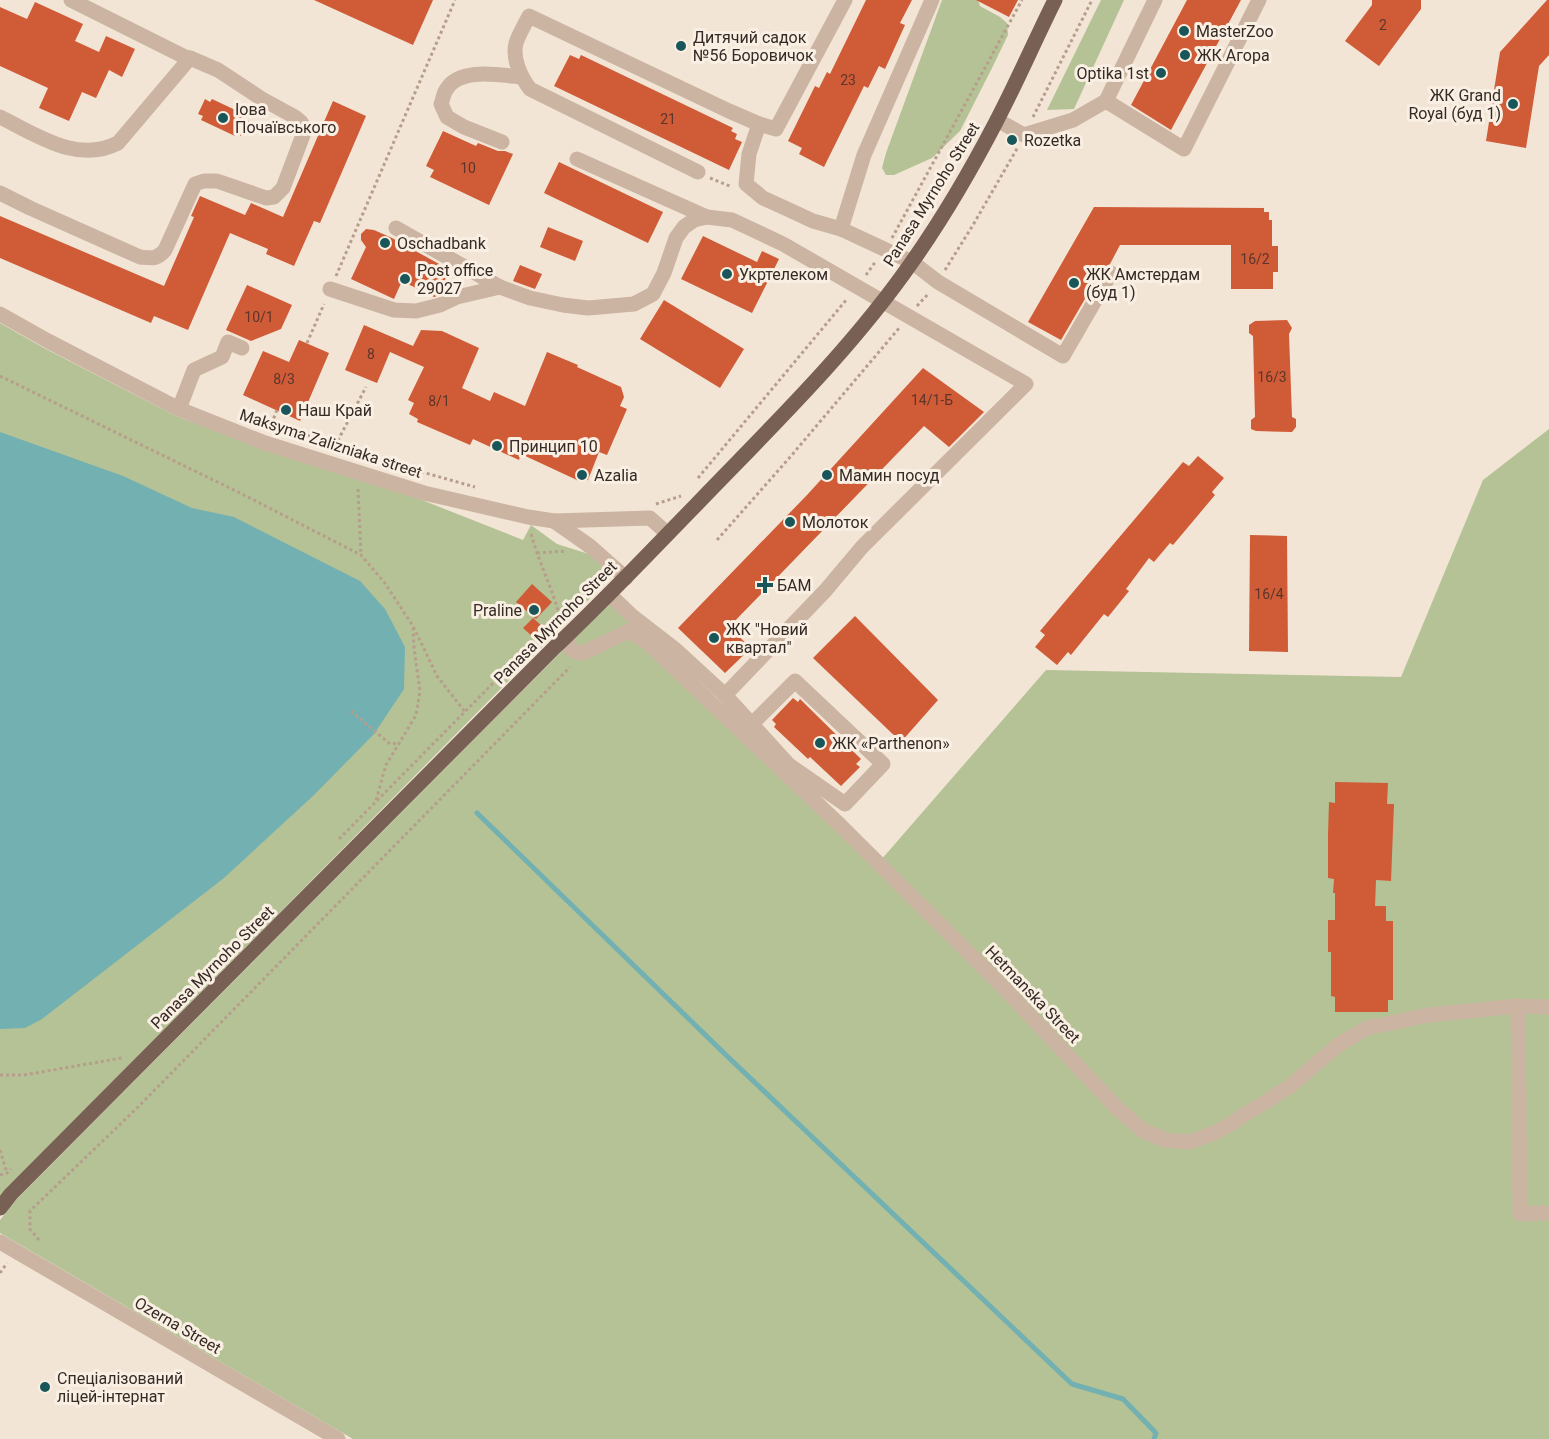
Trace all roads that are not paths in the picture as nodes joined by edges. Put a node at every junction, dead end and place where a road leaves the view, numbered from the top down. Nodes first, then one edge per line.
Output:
1 (71, 0) edge
2 (845, 0) edge
3 (932, 0) edge
4 (1055, 0) edge
5 (1155, 0) edge
6 (1259, 0) edge
7 (190, 58) junction
8 (521, 76) junction
9 (1106, 101) junction
10 (0, 117) edge
11 (997, 120) junction
12 (759, 124) junction
13 (502, 142) dead end
14 (577, 159) dead end
15 (698, 172) dead end
16 (0, 194) edge
17 (707, 217) junction
18 (396, 228) dead end
19 (841, 229) junction
20 (912, 262) junction
21 (1111, 273) dead end
22 (500, 287) junction
23 (330, 290) road end
24 (883, 302) junction
25 (0, 314) edge
26 (242, 348) dead end
27 (179, 409) junction
28 (554, 521) junction
29 (668, 534) junction
30 (626, 578) junction
31 (609, 594) junction
32 (562, 640) junction
33 (724, 695) junction
34 (752, 724) junction
35 (1518, 1005) junction
36 (1549, 1007) edge
37 (0, 1208) edge
38 (1549, 1213) edge
39 (0, 1242) edge
40 (338, 1439) edge

1 - 7 street
2 - 12 street
3 - 19 street
4 - 11 main road, Panasa Myrnoho Street
5 - 9 street
6 - 9 street
7 - 10 street
7 - 16 street
8 - 12 street
8 - 13 street
8 - 15 street
9 - 11 street
11 - 20 main road, Panasa Myrnoho Street
12 - 19 street
14 - 17 street
17 - 22 street
17 - 24 street
18 - 22 street
19 - 20 street
20 - 21 street
20 - 24 main road, Panasa Myrnoho Street
22 - 23 street
24 - 29 main road, Panasa Myrnoho Street
24 - 33 street
25 - 27 street, Maksyma Zalizniaka street
26 - 27 street
27 - 28 street, Maksyma Zalizniaka street
28 - 29 street, Maksyma Zalizniaka street
28 - 30 street
29 - 30 main road, Panasa Myrnoho Street
30 - 31 main road, Panasa Myrnoho Street
31 - 32 main road, Panasa Myrnoho Street
31 - 33 street
32 - 35 street, Hetmanska Street
32 - 37 main road, Panasa Myrnoho Street
33 - 34 street
34 - 34 street
35 - 36 street, Hetmanska Street
35 - 38 street
39 - 40 street, Ozerna Street

